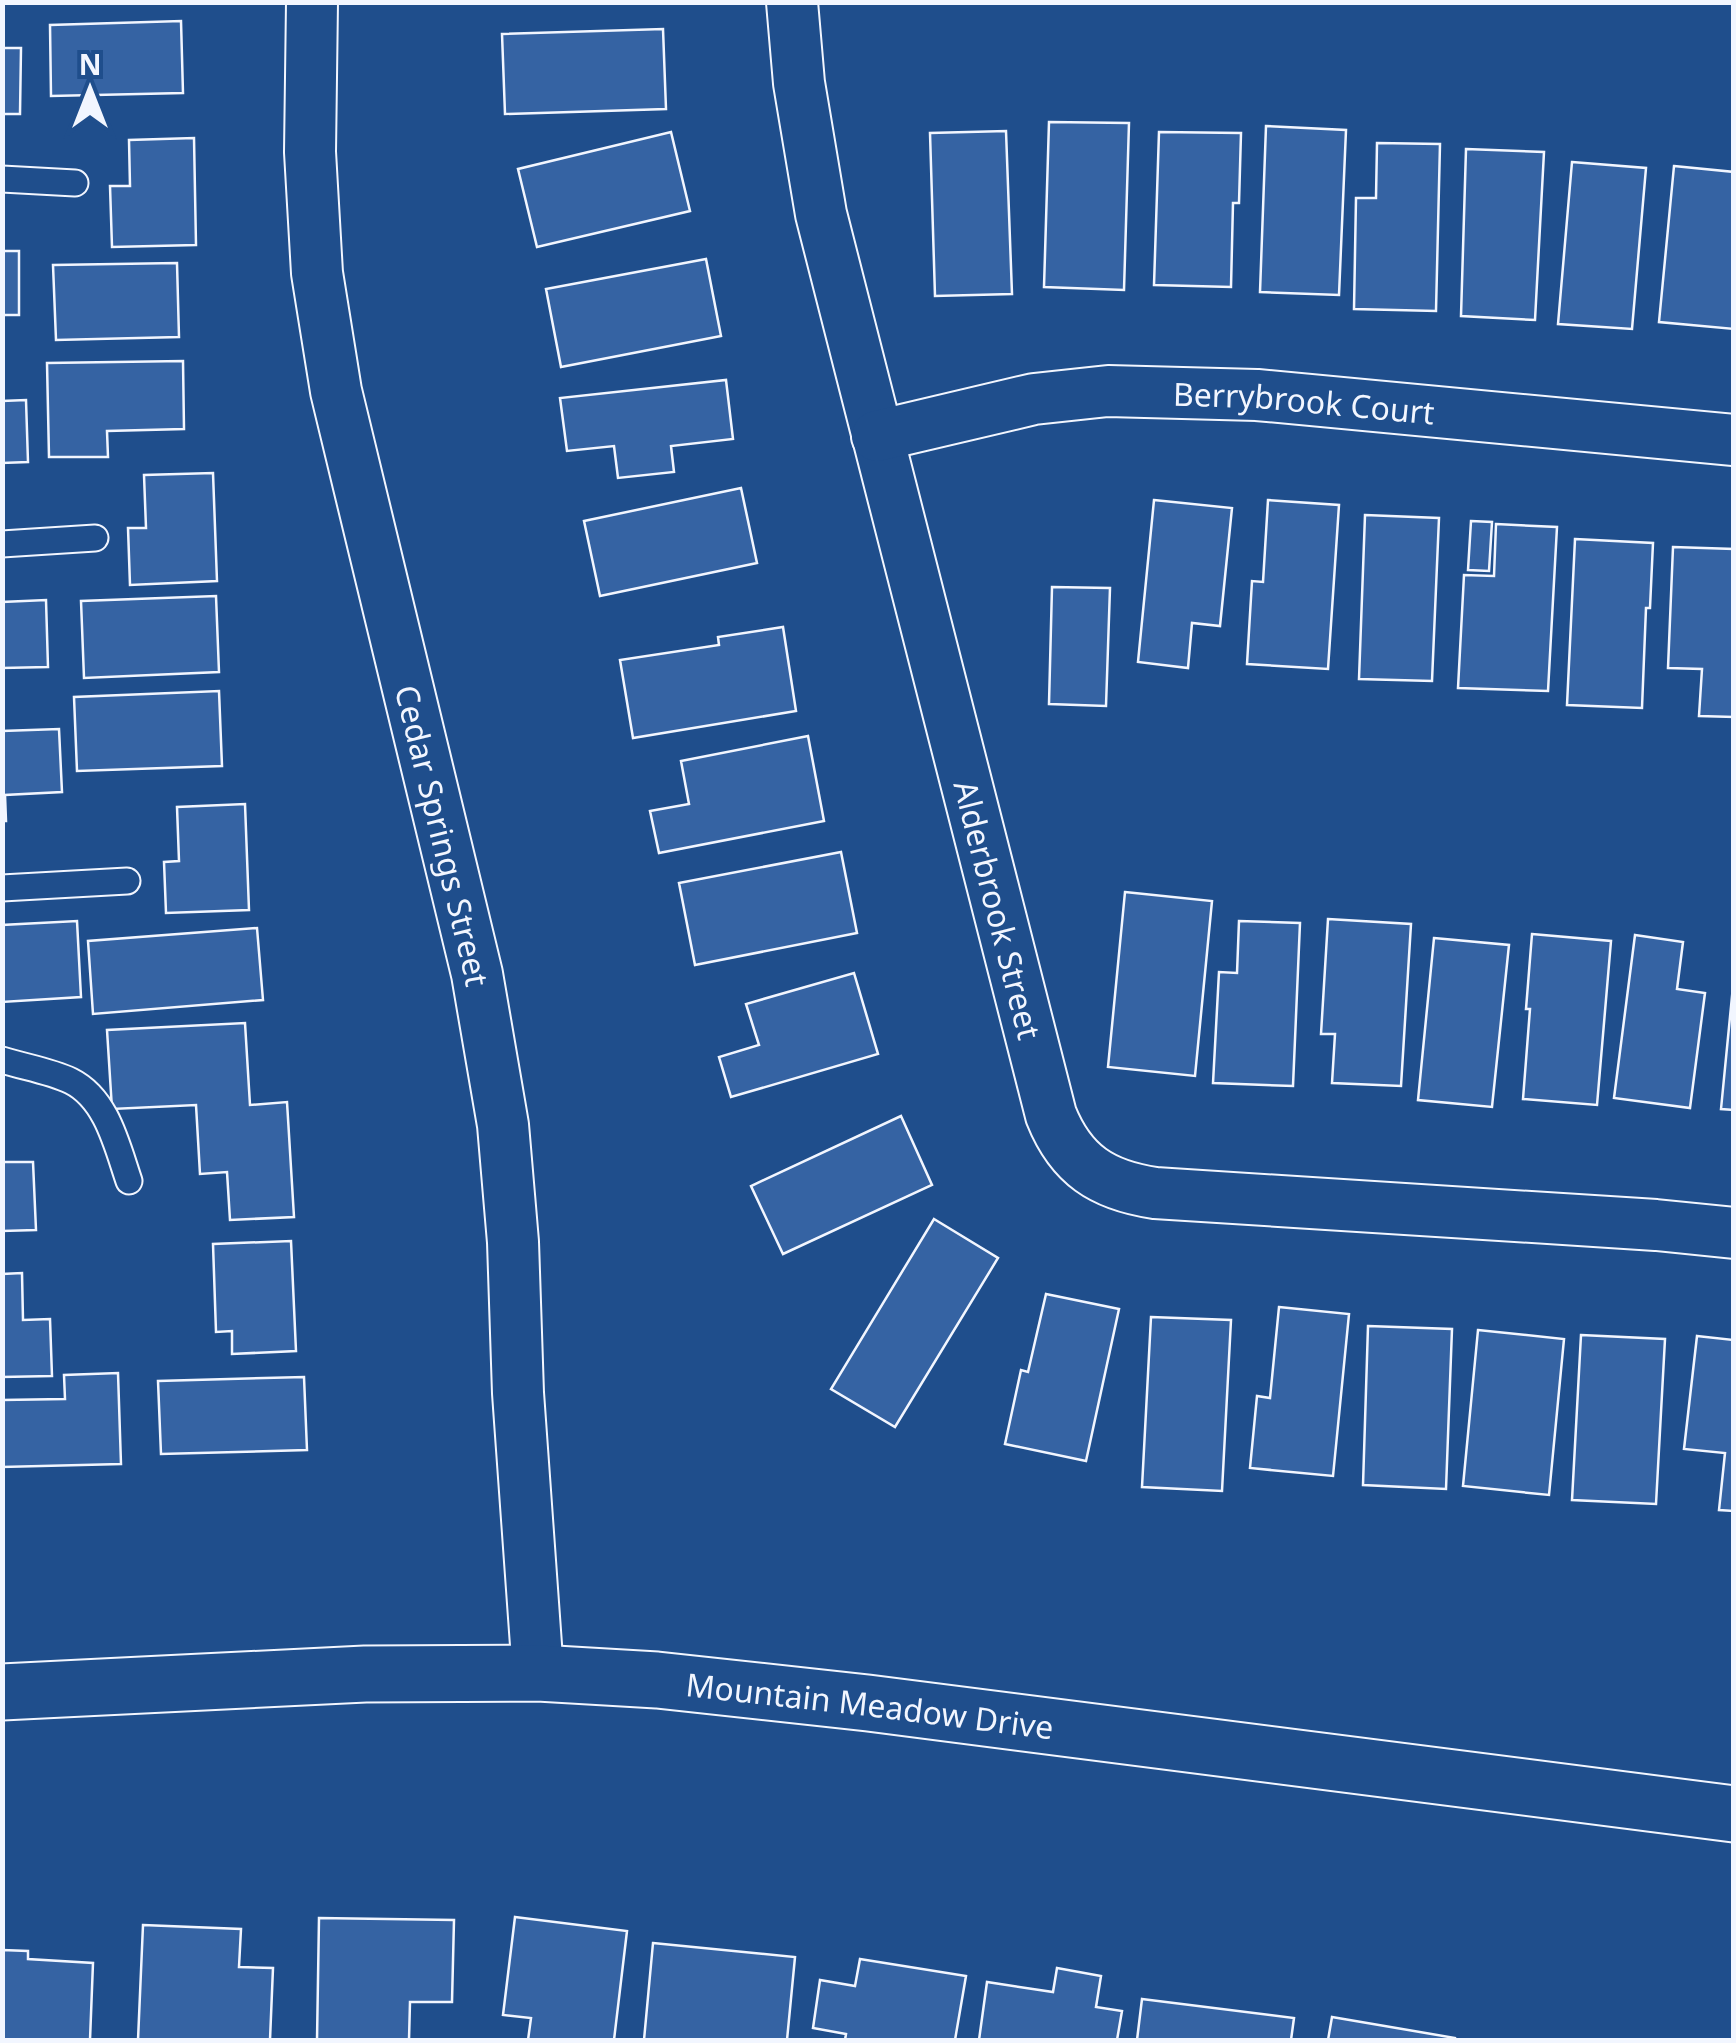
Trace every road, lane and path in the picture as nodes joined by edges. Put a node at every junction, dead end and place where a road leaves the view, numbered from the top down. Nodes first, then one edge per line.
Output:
1 (312, 2) edge
2 (792, 2) edge
3 (2, 179) edge
4 (74, 184) dead end
5 (877, 436) junction
6 (1734, 440) edge
7 (95, 538) dead end
8 (2, 544) edge
9 (128, 881) dead end
10 (2, 888) edge
11 (2, 1060) edge
12 (129, 1181) dead end
13 (1734, 1232) edge
14 (538, 1674) junction
15 (2, 1692) edge
16 (1734, 1814) edge

1 - 14 street, Cedar Springs Street
2 - 5 street, Alderbrook Street
3 - 4 lane
5 - 6 street, Berrybrook Court
5 - 13 street, Alderbrook Street
7 - 8 lane
9 - 10 lane
11 - 12 lane
14 - 15 street, Mountain Meadow Drive
14 - 16 street, Mountain Meadow Drive

